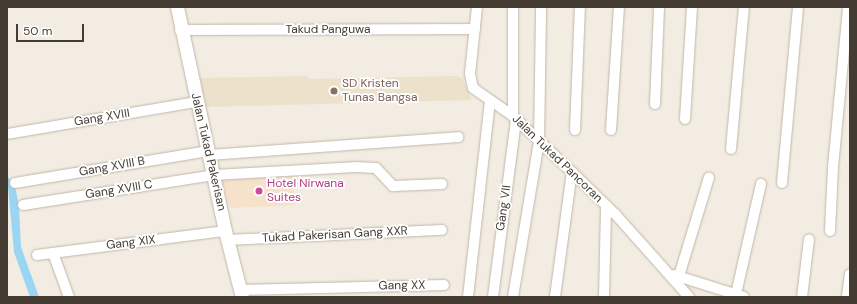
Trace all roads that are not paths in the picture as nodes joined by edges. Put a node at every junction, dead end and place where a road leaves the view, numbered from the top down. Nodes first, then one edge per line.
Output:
1 (177, 7) edge
2 (477, 7) edge
3 (514, 7) edge
4 (541, 7) edge
5 (580, 7) edge
6 (619, 7) edge
7 (659, 7) edge
8 (692, 7) edge
9 (744, 7) edge
10 (798, 7) edge
11 (848, 7) edge
12 (475, 29) junction
13 (180, 30) junction
14 (490, 100) junction
15 (196, 102) junction
16 (655, 104) dead end
17 (514, 117) junction
18 (685, 119) dead end
19 (575, 130) dead end
20 (611, 130) dead end
21 (7, 134) edge
22 (458, 137) dead end
23 (539, 141) junction
24 (731, 149) dead end
25 (208, 153) junction
26 (572, 172) junction
27 (214, 175) junction
28 (709, 177) dead end
29 (15, 183) dead end
30 (782, 183) dead end
31 (442, 184) dead end
32 (761, 184) dead end
33 (23, 205) dead end
34 (606, 206) junction
35 (442, 230) dead end
36 (830, 231) dead end
37 (226, 235) junction
38 (809, 239) dead end
39 (53, 253) junction
40 (36, 255) dead end
41 (850, 274) edge
42 (675, 275) junction
43 (444, 285) dead end
44 (241, 294) edge
45 (740, 296) edge
46 (69, 297) edge
47 (468, 297) edge
48 (493, 297) edge
49 (513, 297) edge
50 (555, 297) edge
51 (604, 297) edge
52 (689, 297) edge
53 (802, 297) edge
54 (847, 297) edge

1 - 13 street, Jalan Tukad Pakerisan
2 - 12 street, Jalan Tukad Pancoran
3 - 17 street, Gang VII
4 - 23 street
5 - 19 street
6 - 20 street
7 - 16 street
8 - 18 street
9 - 24 street
10 - 30 street
11 - 36 street
12 - 13 street, Takud Panguwa
12 - 14 street, Jalan Tukad Pancoran
13 - 15 street, Jalan Tukad Pakerisan
14 - 17 street, Jalan Tukad Pancoran
14 - 47 street
15 - 21 street, Gang XVIII
15 - 25 street, Jalan Tukad Pakerisan
17 - 23 street, Jalan Tukad Pancoran
17 - 48 street, Gang VII
22 - 25 street, Gang XVIII B
23 - 26 street, Jalan Tukad Pancoran
23 - 49 street
25 - 27 street, Jalan Tukad Pakerisan
25 - 29 street, Gang XVIII B
26 - 34 street, Jalan Tukad Pancoran
26 - 50 street
27 - 31 street, Gang XVIII C
27 - 33 street, Gang XVIII C
27 - 37 street, Jalan Tukad Pakerisan
28 - 42 street
32 - 45 street
34 - 42 street, Jalan Tukad Pancoran
34 - 51 street
35 - 37 street, Tukad Pakerisan Gang XXR
37 - 39 street, Gang XIX
37 - 44 street, Jalan Tukad Pakerisan
38 - 53 street
39 - 40 street, Gang XIX
39 - 46 street
41 - 54 street
42 - 45 street
42 - 52 street, Jalan Tukad Pancoran
43 - 44 street, Gang XX

